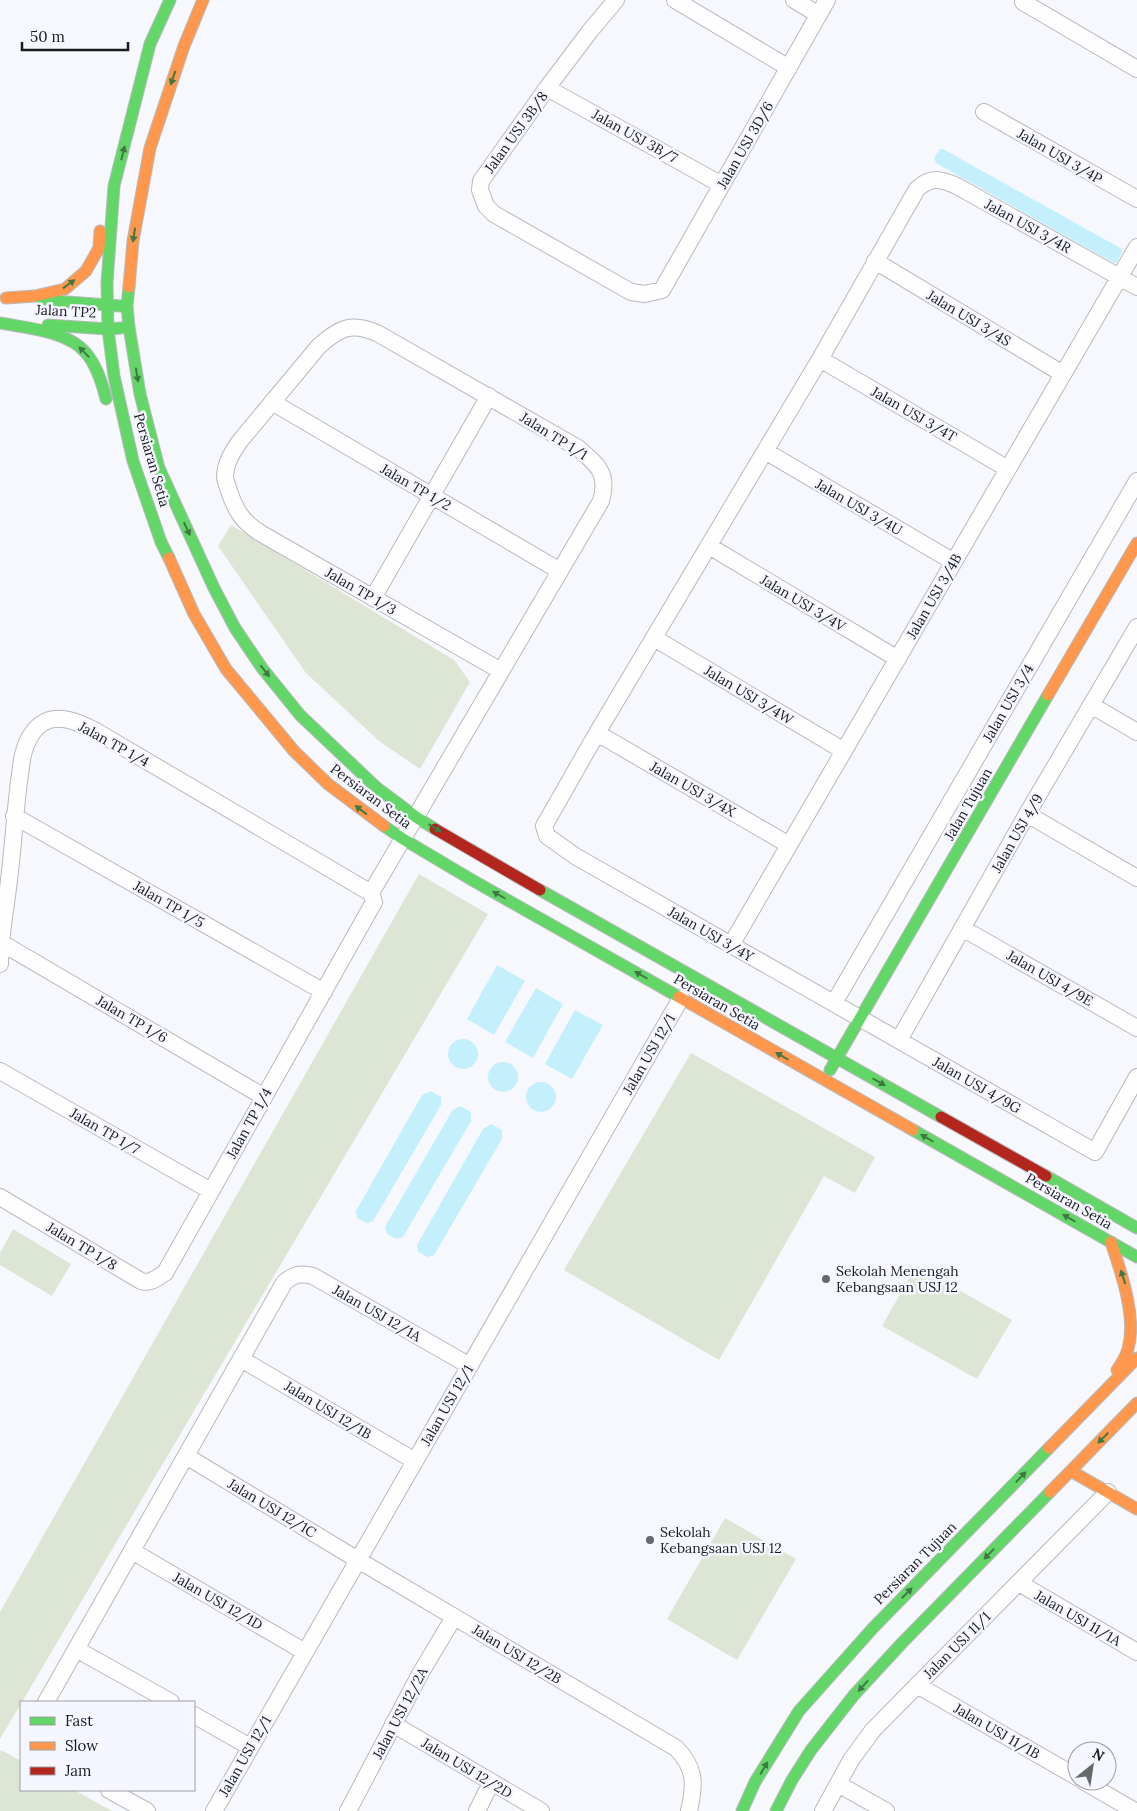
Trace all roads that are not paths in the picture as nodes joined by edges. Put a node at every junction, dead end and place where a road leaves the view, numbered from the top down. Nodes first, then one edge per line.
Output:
1 (170, 0) edge
2 (203, 0) edge
3 (616, 0) edge
4 (675, 0) edge
5 (794, 0) edge
6 (827, 0) edge
7 (1023, 2) dead end
8 (819, 15) junction
9 (150, 44) junction
10 (789, 68) junction
11 (1137, 68) edge
12 (547, 88) junction
13 (984, 112) dead end
14 (722, 185) junction
15 (1137, 199) edge
16 (1137, 247) edge
17 (875, 261) junction
18 (1120, 277) junction
19 (1137, 287) edge
20 (662, 290) joint
21 (3, 298) edge
22 (107, 305) junction
23 (127, 306) junction
24 (0, 322) edge
25 (130, 327) junction
26 (108, 329) junction
27 (820, 359) junction
28 (1063, 374) junction
29 (489, 396) junction
30 (272, 402) junction
31 (764, 451) junction
32 (1008, 469) junction
33 (1137, 481) edge
34 (431, 496) junction
35 (232, 500) joint
36 (160, 542) junction
37 (1137, 543) edge
38 (709, 546) junction
39 (954, 562) junction
40 (560, 571) junction
41 (373, 598) junction
42 (1137, 627) edge
43 (654, 638) junction
44 (898, 659) junction
45 (501, 671) junction
46 (1091, 706) junction
47 (1137, 732) edge
48 (597, 733) junction
49 (844, 751) junction
50 (1027, 814) junction
51 (14, 816) junction
52 (416, 817) junction
53 (402, 839) junction
54 (789, 846) junction
55 (1137, 878) edge
56 (371, 893) junction
57 (962, 928) junction
58 (0, 942) edge
59 (731, 945) junction
60 (0, 964) edge
61 (683, 971) junction
62 (324, 992) junction
63 (681, 998) junction
64 (834, 1003) junction
65 (860, 1018) junction
66 (1137, 1028) edge
67 (898, 1040) junction
68 (837, 1058) junction
69 (0, 1071) edge
70 (1137, 1077) edge
71 (824, 1080) junction
72 (264, 1097) junction
73 (211, 1191) junction
74 (0, 1197) edge
75 (1137, 1228) edge
76 (1111, 1242) junction
77 (1137, 1257) edge
78 (165, 1273) joint
79 (1137, 1358) edge
80 (241, 1359) junction
81 (470, 1366) junction
82 (1107, 1389) junction
83 (1137, 1403) edge
84 (186, 1456) junction
85 (415, 1461) junction
86 (1071, 1471) junction
87 (1108, 1492) junction
88 (1137, 1509) edge
89 (132, 1551) junction
90 (358, 1560) junction
91 (1018, 1583) junction
92 (454, 1617) junction
93 (76, 1649) junction
94 (305, 1652) junction
95 (1137, 1652) edge
96 (917, 1685) junction
97 (47, 1701) edge
98 (169, 1701) edge
99 (195, 1716) edge
100 (393, 1724) junction
101 (250, 1747) junction
102 (1067, 1771) edge
103 (491, 1783) junction
104 (838, 1784) junction
105 (111, 1791) edge
106 (1100, 1791) edge
107 (147, 1811) edge
108 (214, 1811) edge
109 (348, 1811) edge
110 (477, 1811) edge
111 (541, 1811) edge
112 (689, 1811) edge
113 (742, 1811) edge
114 (776, 1811) edge
115 (823, 1811) edge
116 (886, 1811) edge
117 (1135, 1811) edge

1 - 9 main road, Persiaran Setia
2 -> 23 main road, Persiaran Setia
3 - 12 street, Jalan USJ 3B/8
4 - 10 street
5 - 8 street
6 - 8 street, Jalan USJ 3D/6
7 - 11 street
8 - 10 street, Jalan USJ 3D/6
21 -> 9 main road
22 -> 9 main road, Persiaran Setia
10 - 14 street, Jalan USJ 3D/6
12 - 14 street, Jalan USJ 3B/7
12 - 20 street, Jalan USJ 3B/8
13 - 15 street, Jalan USJ 3/4P
14 - 20 street, Jalan USJ 3D/6
16 - 18 street, Jalan USJ 3/4B
17 - 18 street, Jalan USJ 3/4R
17 - 27 street
17 - 28 street, Jalan USJ 3/4S
18 - 19 street, Jalan USJ 3/4R
18 - 28 street, Jalan USJ 3/4B
21 - 22 main road, Jalan TP2
22 - 23 main road, Jalan TP2
22 - 26 main road, Persiaran Setia
23 - 25 main road, Persiaran Setia
24 - 26 main road, Jalan TP2
36 -> 24 main road
25 - 26 main road, Jalan TP2
25 -> 52 main road, Persiaran Setia
26 - 36 main road, Persiaran Setia
27 - 31 street
27 - 32 street, Jalan USJ 3/4T
28 - 32 street, Jalan USJ 3/4B
29 - 30 street, Jalan TP 1/1
29 - 34 street
29 - 40 street, Jalan TP 1/1
30 - 34 street, Jalan TP 1/2
30 - 35 street, Jalan TP 1/1
31 - 38 street
31 - 39 street, Jalan USJ 3/4U
32 - 39 street, Jalan USJ 3/4B
33 - 64 street, Jalan USJ 3/4
34 - 40 street, Jalan TP 1/2
34 - 41 street
35 - 41 street, Jalan TP 1/3
53 -> 36 main road, Persiaran Setia
37 - 65 main road, Jalan Tujuan
38 - 43 street
38 - 44 street, Jalan USJ 3/4V
39 - 44 street, Jalan USJ 3/4B
40 - 45 street, Jalan TP 1/1
41 - 45 street, Jalan TP 1/3
42 - 46 street, Jalan USJ 4/9
43 - 48 street
43 - 49 street, Jalan USJ 3/4W
44 - 49 street, Jalan USJ 3/4B
45 - 52 street, Jalan TP 1/1
46 - 47 street
46 - 50 street, Jalan USJ 4/9
48 - 54 street, Jalan USJ 3/4X
48 - 59 street, Jalan USJ 3/4Y
49 - 54 street, Jalan USJ 3/4B
50 - 55 street
50 - 57 street, Jalan USJ 4/9
51 - 56 street, Jalan TP 1/4
51 - 58 street, Jalan TP 1/4
51 - 62 street, Jalan TP 1/5
52 - 53 street, Jalan TP 1/1
52 -> 61 main road, Persiaran Setia
53 - 56 street, Jalan TP 1/4
63 -> 53 main road, Persiaran Setia
54 - 59 street, Jalan USJ 3/4B
56 - 62 street, Jalan TP 1/4
57 - 66 street, Jalan USJ 4/9E
57 - 67 street, Jalan USJ 4/9
58 - 60 street, Jalan TP 1/4
58 - 72 street, Jalan TP 1/6
59 - 64 street, Jalan USJ 3/4Y
61 - 63 main road
61 - 68 main road, Persiaran Setia
62 - 72 street, Jalan TP 1/4
71 -> 63 main road, Persiaran Setia
63 - 81 street, Jalan USJ 12/1
64 - 65 street, Jalan USJ 3/4Y
65 - 67 street, Jalan USJ 4/9G
65 - 68 main road, Jalan Tujuan
67 - 70 street, Jalan USJ 4/9G
68 - 71 main road, Jalan Tujuan
68 -> 75 main road, Persiaran Setia
69 - 73 street, Jalan TP 1/7
76 -> 71 main road, Persiaran Setia
72 - 73 street, Jalan TP 1/4
73 - 78 street, Jalan TP 1/4
74 - 78 street, Jalan TP 1/8
76 - 77 main road, Persiaran Setia
82 -> 76 main road
79 - 82 main road, Persiaran Tujuan
80 - 81 street, Jalan USJ 12/1A
80 - 84 street
80 - 85 street, Jalan USJ 12/1B
81 - 85 street, Jalan USJ 12/1
113 -> 82 main road, Persiaran Tujuan
83 -> 86 main road
84 - 89 street
84 - 90 street, Jalan USJ 12/1C
85 - 90 street, Jalan USJ 12/1
86 - 87 main road
86 -> 114 main road
87 - 88 main road
87 - 91 street, Jalan USJ 11/1
89 - 93 street
89 - 94 street, Jalan USJ 12/1D
90 - 92 street, Jalan USJ 12/2B
90 - 94 street, Jalan USJ 12/1
91 - 95 street, Jalan USJ 11/1A
91 - 96 street, Jalan USJ 11/1
92 - 100 street, Jalan USJ 12/2A
92 - 112 street, Jalan USJ 12/2B
93 - 97 street
93 - 98 street
94 - 101 street, Jalan USJ 12/1
96 - 102 street, Jalan USJ 11/1B
96 - 104 street, Jalan USJ 11/1
99 - 101 street
100 - 103 street, Jalan USJ 12/2D
100 - 109 street, Jalan USJ 12/2A
101 - 108 street, Jalan USJ 12/1
103 - 110 street
103 - 111 street, Jalan USJ 12/2D
104 - 115 street, Jalan USJ 11/1
104 - 116 street
105 - 107 street
106 - 117 street

